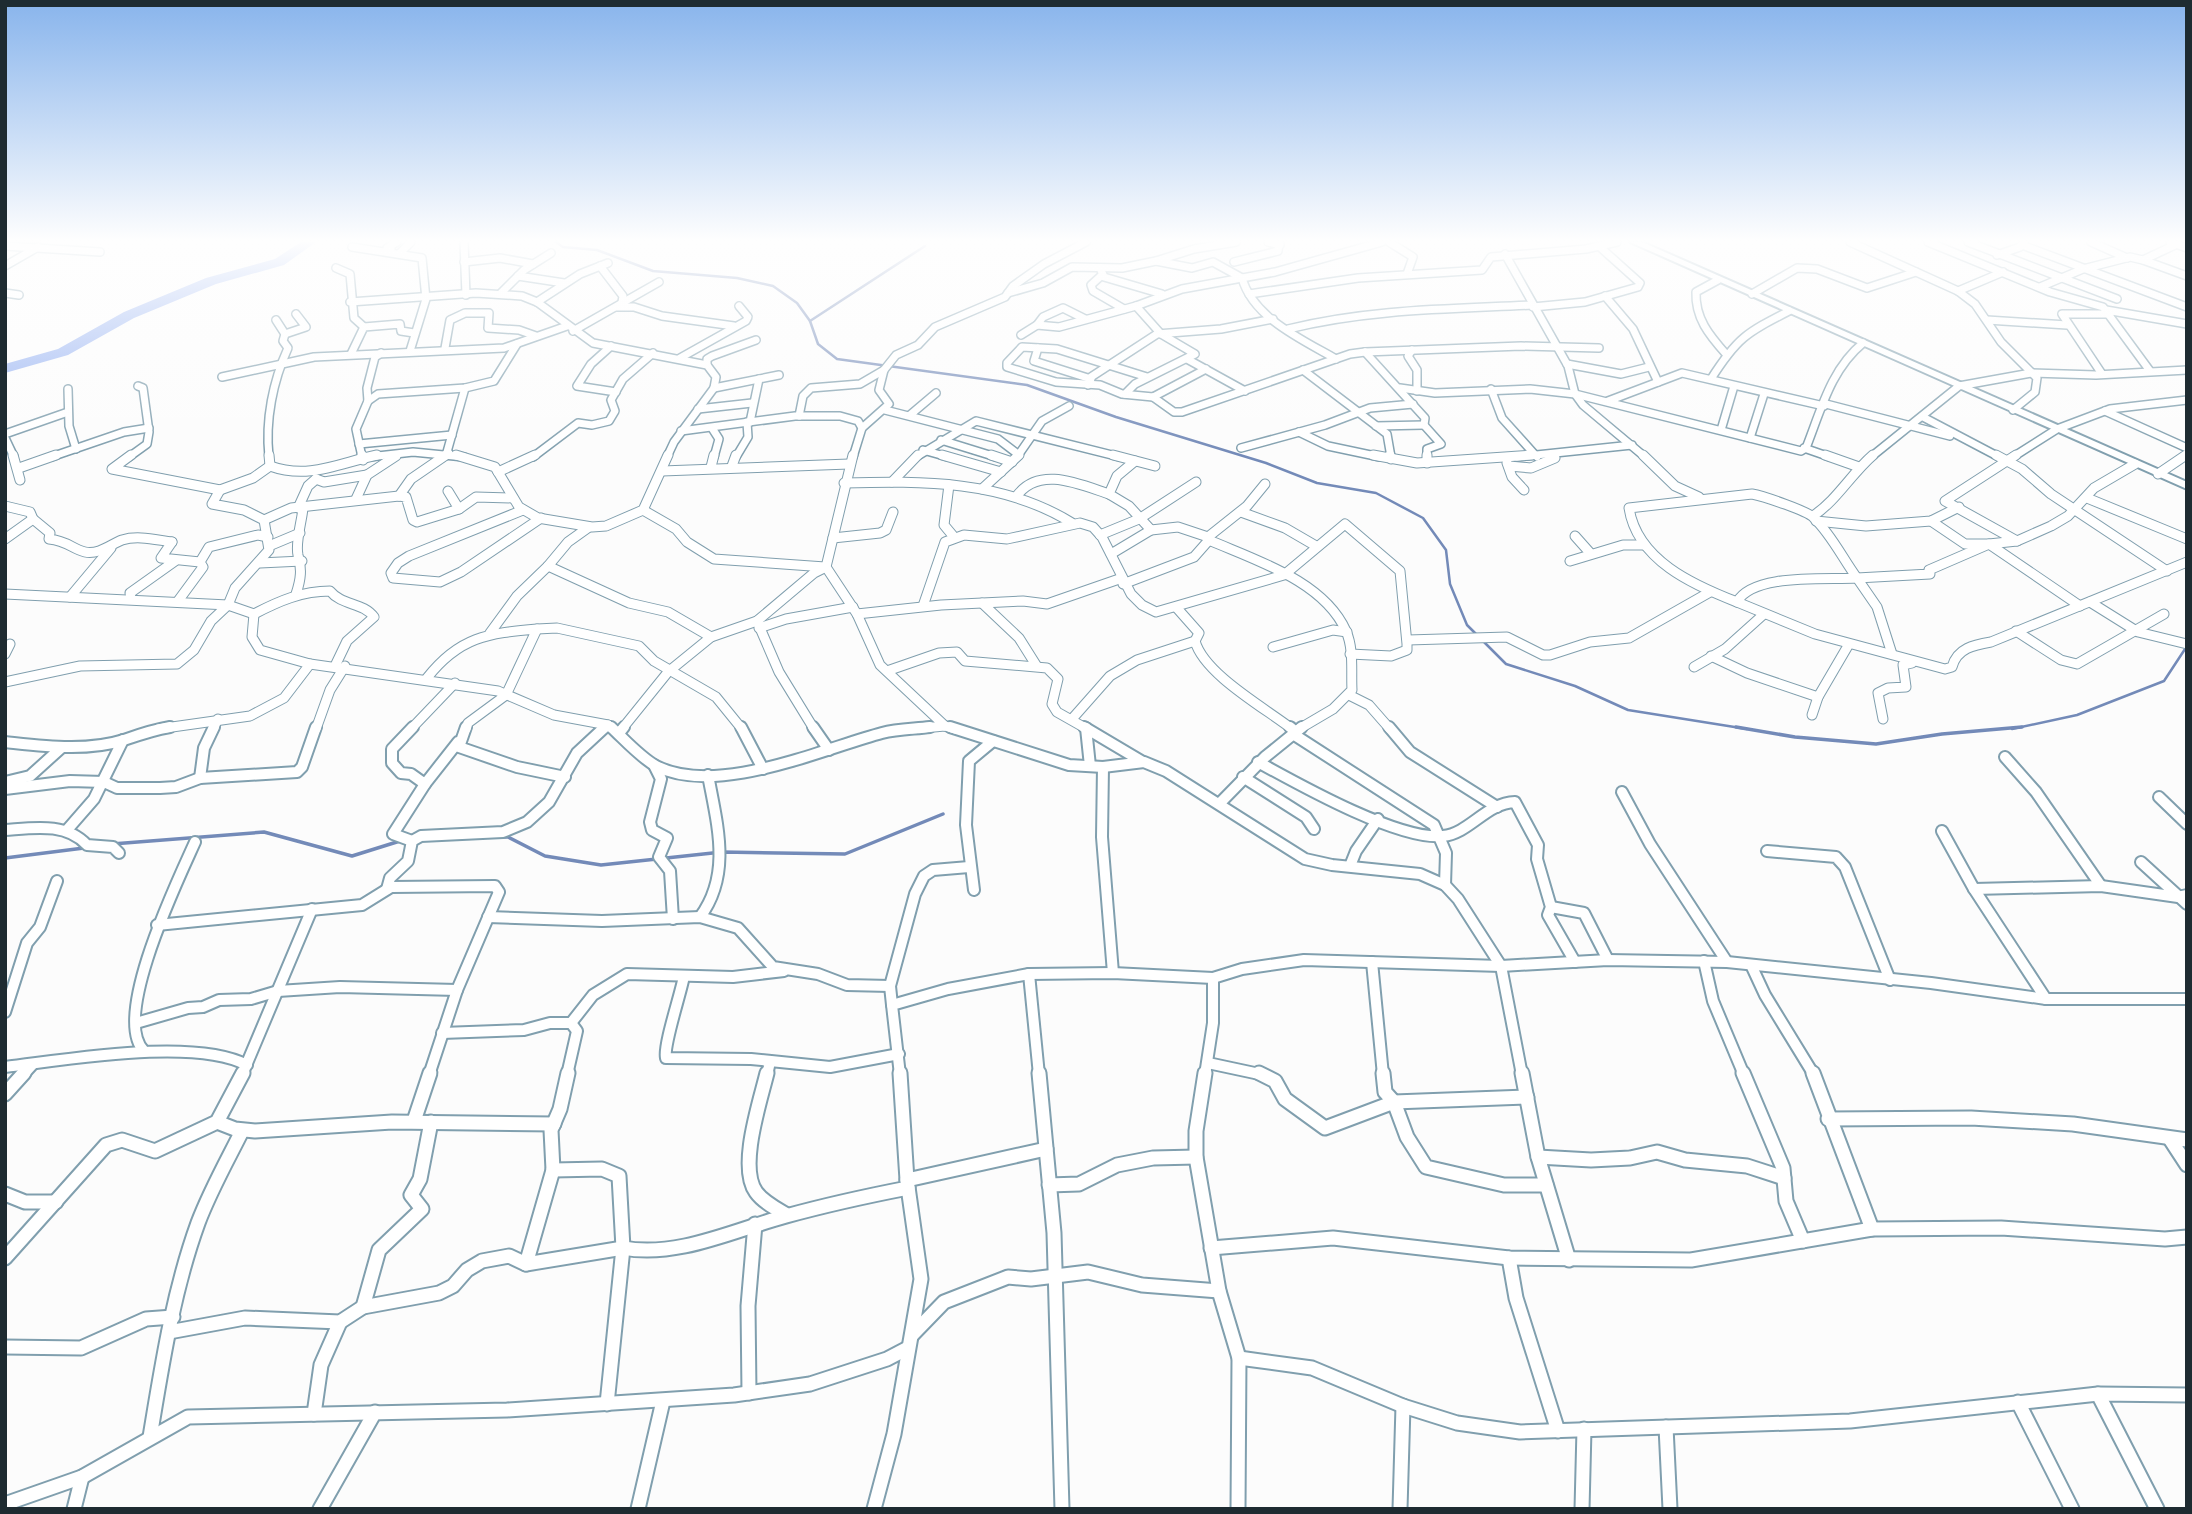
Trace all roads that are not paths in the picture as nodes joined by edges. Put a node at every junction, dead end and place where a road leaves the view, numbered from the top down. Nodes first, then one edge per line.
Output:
1 (353, 313) edge
2 (421, 313) edge
3 (461, 313) joint
4 (550, 313) edge
5 (605, 313) edge
6 (652, 313) edge
7 (744, 313) edge
8 (974, 313) edge
9 (1052, 313) edge
10 (1073, 313) edge
11 (1110, 313) edge
12 (1142, 313) edge
13 (1267, 313) edge
14 (1377, 313) edge
15 (1536, 313) edge
16 (1619, 313) edge
17 (1698, 313) edge
18 (1786, 313) edge
19 (1793, 313) edge
20 (1981, 313) edge
21 (2082, 313) edge
22 (2107, 313) edge
23 (2116, 313) edge
24 (296, 314) dead end
25 (1086, 319) junction
26 (1273, 319) junction
27 (276, 320) dead end
28 (1987, 320) junction
29 (2187, 324) edge
30 (1037, 325) junction
31 (2067, 325) junction
32 (567, 326) junction
33 (734, 326) junction
34 (364, 327) junction
35 (1288, 329) junction
36 (573, 331) junction
37 (414, 333) junction
38 (285, 334) junction
39 (1161, 334) junction
40 (1021, 335) dead end
41 (536, 336) junction
42 (756, 340) dead end
43 (1863, 343) junction
44 (517, 344) junction
45 (611, 346) junction
46 (1556, 346) junction
47 (1719, 346) junction
48 (1732, 346) junction
49 (445, 348) junction
50 (1038, 348) junction
51 (1599, 348) dead end
52 (1412, 350) junction
53 (410, 351) junction
54 (1365, 352) junction
55 (653, 353) junction
56 (351, 354) junction
57 (374, 354) junction
58 (1726, 354) junction
59 (680, 358) junction
60 (1186, 359) junction
61 (1335, 359) junction
62 (280, 363) junction
63 (1567, 364) junction
64 (707, 365) junction
65 (1108, 365) junction
66 (1648, 367) junction
67 (1206, 369) junction
68 (884, 370) junction
69 (1303, 370) junction
70 (2187, 370) edge
71 (2150, 371) junction
72 (2031, 373) junction
73 (2102, 374) junction
74 (779, 375) dead end
75 (222, 377) dead end
76 (1147, 377) junction
77 (759, 379) junction
78 (1711, 379) junction
79 (1090, 382) junction
80 (1658, 382) junction
81 (138, 386) dead end
82 (1734, 386) junction
83 (1959, 386) junction
84 (465, 388) junction
85 (714, 388) junction
86 (1400, 388) junction
87 (68, 389) dead end
88 (1491, 389) junction
89 (1245, 391) junction
90 (1417, 391) junction
91 (616, 392) junction
92 (936, 393) dead end
93 (1125, 394) junction
94 (1575, 394) junction
95 (1764, 394) junction
96 (1153, 397) junction
97 (2187, 400) edge
98 (368, 401) junction
99 (1608, 401) junction
100 (752, 403) junction
101 (1413, 404) junction
102 (1825, 405) junction
103 (1069, 406) dead end
104 (698, 409) junction
105 (885, 410) junction
106 (2013, 410) junction
107 (2105, 411) junction
108 (68, 412) junction
109 (1356, 412) junction
110 (910, 415) junction
111 (799, 416) junction
112 (1923, 417) junction
113 (749, 422) junction
114 (1424, 425) junction
115 (1376, 426) junction
116 (1909, 426) junction
117 (149, 428) junction
118 (712, 428) junction
119 (862, 428) junction
120 (962, 428) junction
121 (2057, 429) junction
122 (1721, 430) junction
123 (681, 431) junction
124 (1299, 432) junction
125 (452, 435) junction
126 (5, 436) edge
127 (1031, 436) junction
128 (1750, 438) junction
129 (1965, 439) junction
130 (941, 440) junction
131 (359, 443) junction
132 (1632, 445) junction
133 (1241, 448) dead end
134 (1804, 448) junction
135 (2187, 448) edge
136 (76, 449) junction
137 (923, 450) junction
138 (448, 452) junction
139 (1568, 452) junction
140 (406, 453) junction
141 (1019, 454) junction
142 (2187, 455) edge
143 (1537, 457) junction
144 (1391, 459) junction
145 (363, 460) junction
146 (1135, 461) junction
147 (2004, 461) junction
148 (1012, 462) junction
149 (1427, 463) junction
150 (1507, 463) junction
151 (849, 464) junction
152 (2135, 464) junction
153 (270, 466) junction
154 (732, 466) junction
155 (1155, 466) dead end
156 (712, 467) junction
157 (1859, 467) junction
158 (19, 468) junction
159 (662, 471) junction
160 (498, 472) junction
161 (1001, 472) junction
162 (2158, 474) junction
163 (367, 475) junction
164 (316, 476) junction
165 (20, 480) dead end
166 (892, 482) junction
167 (1196, 482) dead end
168 (844, 483) junction
169 (1265, 484) dead end
170 (948, 485) junction
171 (2187, 486) edge
172 (982, 489) junction
173 (220, 490) junction
174 (1524, 490) dead end
175 (448, 491) dead end
176 (1109, 494) junction
177 (399, 496) junction
178 (1016, 497) junction
179 (513, 498) junction
180 (1702, 498) junction
181 (2087, 498) junction
182 (356, 499) junction
183 (5, 506) edge
184 (1959, 507) junction
185 (2073, 507) junction
186 (300, 508) junction
187 (458, 509) junction
188 (523, 510) junction
189 (643, 510) junction
190 (893, 512) dead end
191 (1241, 512) junction
192 (541, 518) junction
193 (1815, 518) junction
194 (33, 519) junction
195 (1139, 519) junction
196 (264, 520) junction
197 (1931, 521) junction
198 (1072, 523) junction
199 (573, 524) junction
200 (589, 527) junction
201 (1151, 530) junction
202 (300, 533) junction
203 (1100, 535) junction
204 (1575, 536) dead end
205 (954, 537) junction
206 (833, 538) junction
207 (1209, 538) junction
208 (5, 539) edge
209 (2187, 539) edge
210 (269, 541) junction
211 (2017, 541) junction
212 (568, 542) junction
213 (1989, 544) junction
214 (1316, 545) junction
215 (1643, 545) junction
216 (111, 548) junction
217 (1111, 554) junction
218 (1591, 554) junction
219 (175, 561) junction
220 (302, 561) junction
221 (1570, 561) dead end
222 (200, 562) junction
223 (2187, 562) edge
224 (260, 563) junction
225 (548, 566) junction
226 (826, 567) junction
227 (2167, 571) junction
228 (1284, 575) junction
229 (1858, 580) junction
230 (1122, 581) junction
231 (1710, 592) junction
232 (5, 594) edge
233 (296, 594) junction
234 (70, 597) junction
235 (131, 600) junction
236 (178, 601) junction
237 (1737, 602) junction
238 (2090, 602) junction
239 (982, 603) junction
240 (228, 605) junction
241 (923, 606) junction
242 (2080, 606) junction
243 (1176, 607) junction
244 (855, 611) junction
245 (254, 614) junction
246 (1764, 614) junction
247 (2164, 614) dead end
248 (758, 625) junction
249 (537, 629) junction
250 (2015, 631) junction
251 (1347, 632) junction
252 (2138, 632) junction
253 (490, 633) junction
254 (711, 637) junction
255 (1408, 639) junction
256 (1195, 641) junction
257 (1849, 644) junction
258 (2187, 644) edge
259 (5, 645) edge
260 (1273, 648) dead end
261 (5, 654) edge
262 (1350, 654) junction
263 (1892, 654) junction
264 (1712, 656) junction
265 (1912, 663) junction
266 (310, 664) junction
267 (1036, 665) junction
268 (340, 666) junction
269 (1694, 667) dead end
270 (887, 671) junction
271 (668, 672) junction
272 (427, 678) junction
273 (5, 682) edge
274 (455, 682) junction
275 (506, 695) junction
276 (1349, 695) junction
277 (1818, 697) junction
278 (1812, 715) dead end
279 (218, 719) junction
280 (1072, 719) junction
281 (1883, 719) dead end
282 (608, 725) junction
283 (946, 726) junction
284 (1086, 727) junction
285 (620, 732) junction
286 (1294, 733) junction
287 (123, 740) junction
288 (993, 741) junction
289 (5, 742) edge
290 (458, 742) junction
291 (61, 748) junction
292 (829, 750) junction
293 (2005, 757) dead end
294 (1144, 762) junction
295 (1258, 762) junction
296 (654, 765) junction
297 (1090, 766) junction
298 (1104, 767) junction
299 (762, 769) junction
300 (708, 775) junction
301 (565, 777) junction
302 (1243, 777) junction
303 (200, 778) junction
304 (5, 782) edge
305 (104, 782) junction
306 (425, 784) junction
307 (5, 789) edge
308 (1622, 792) dead end
309 (2159, 797) dead end
310 (1220, 803) junction
311 (1496, 807) junction
312 (1378, 818) junction
313 (2187, 824) edge
314 (1314, 829) dead end
315 (5, 830) edge
316 (67, 830) junction
317 (1942, 831) dead end
318 (1444, 836) junction
319 (412, 841) junction
320 (195, 842) dead end
321 (1767, 851) dead end
322 (119, 853) dead end
323 (2141, 862) dead end
324 (1350, 866) junction
325 (969, 867) junction
326 (57, 881) dead end
327 (1446, 885) junction
328 (2101, 886) junction
329 (387, 889) junction
330 (1974, 889) junction
331 (974, 890) dead end
332 (2184, 899) edge
333 (1551, 907) junction
334 (313, 909) junction
335 (488, 917) junction
336 (700, 917) junction
337 (673, 919) junction
338 (157, 925) junction
339 (1608, 960) junction
340 (1704, 961) junction
341 (1372, 962) junction
342 (1575, 962) junction
343 (1727, 962) junction
344 (1501, 966) junction
345 (1752, 968) junction
346 (785, 971) junction
347 (1113, 973) junction
348 (1029, 974) junction
349 (684, 976) junction
350 (1213, 978) junction
351 (1890, 979) junction
352 (890, 986) junction
353 (457, 990) junction
354 (278, 992) junction
355 (2046, 999) junction
356 (2187, 999) edge
357 (892, 1005) junction
358 (5, 1012) edge
359 (136, 1023) junction
360 (571, 1023) junction
361 (442, 1034) junction
362 (144, 1051) junction
363 (899, 1054) junction
364 (770, 1062) junction
365 (1208, 1063) junction
366 (33, 1064) junction
367 (247, 1065) junction
368 (5, 1067) edge
369 (5, 1094) edge
370 (1527, 1097) junction
371 (1394, 1101) junction
372 (1828, 1119) junction
373 (414, 1121) junction
374 (216, 1122) junction
375 (431, 1122) junction
376 (554, 1124) junction
377 (242, 1131) junction
378 (2170, 1139) junction
379 (2187, 1140) edge
380 (1046, 1149) junction
381 (1196, 1157) junction
382 (1538, 1157) junction
383 (2187, 1165) edge
384 (553, 1170) junction
385 (1784, 1178) junction
386 (907, 1184) junction
387 (1049, 1185) junction
388 (1546, 1185) junction
389 (5, 1194) edge
390 (56, 1202) junction
391 (787, 1216) junction
392 (755, 1224) junction
393 (1872, 1229) junction
394 (2187, 1237) edge
395 (1803, 1241) junction
396 (623, 1248) junction
397 (1211, 1248) junction
398 (5, 1258) edge
399 (1509, 1258) junction
400 (1569, 1260) junction
401 (526, 1264) junction
402 (1056, 1274) junction
403 (1219, 1291) junction
404 (363, 1307) junction
405 (173, 1317) junction
406 (340, 1322) junction
407 (169, 1332) junction
408 (910, 1342) junction
409 (6, 1349) edge
410 (1239, 1358) junction
411 (750, 1394) junction
412 (2098, 1394) junction
413 (2187, 1395) edge
414 (663, 1401) junction
415 (2018, 1402) junction
416 (607, 1404) junction
417 (1403, 1406) junction
418 (374, 1412) junction
419 (314, 1414) junction
420 (1666, 1427) junction
421 (1584, 1429) junction
422 (1558, 1431) junction
423 (150, 1437) junction
424 (82, 1477) junction
425 (9, 1506) edge
426 (74, 1509) edge
427 (320, 1509) edge
428 (638, 1509) edge
429 (874, 1509) edge
430 (1062, 1509) edge
431 (1238, 1509) edge
432 (1400, 1509) edge
433 (1582, 1509) edge
434 (1670, 1509) edge
435 (2072, 1509) edge
436 (2157, 1509) edge

1 - 34 street
2 - 37 street
3 - 41 street
3 - 49 street
4 - 32 street
5 - 36 street
6 - 33 street
7 - 33 street
8 - 68 street
9 - 30 street
10 - 25 street
11 - 25 street
12 - 39 street
13 - 26 street
14 - 35 street
15 - 46 street
16 - 66 street
17 - 47 street
18 - 48 street
19 - 43 main road
20 - 28 street
21 - 31 street
22 - 71 street
23 - 29 street
24 - 38 street
25 - 30 street
26 - 35 street
26 - 39 street
27 - 38 street
28 - 31 street
28 - 72 street
30 - 40 street
31 - 73 street
32 - 36 street
32 - 41 street
33 - 59 street
34 - 37 street
34 - 56 street
35 - 61 street
36 - 45 street
37 - 53 street
38 - 62 street
39 - 60 street
39 - 65 street
41 - 44 street
42 - 64 street
43 - 83 main road
43 - 102 street
44 - 49 street
44 - 84 street
45 - 55 street
45 - 91 street
46 - 51 street
46 - 52 street
46 - 63 street
47 - 48 street
47 - 58 street
48 - 58 street
49 - 53 street
50 - 65 street
50 - 79 street
50 - 79 street
52 - 54 street
52 - 90 street
53 - 57 street
54 - 61 street
54 - 86 street
55 - 59 street
55 - 91 street
56 - 57 street
56 - 62 street
57 - 98 street
58 - 78 street
59 - 64 street
60 - 67 street
60 - 76 street
61 - 69 street
62 - 75 street
62 - 153 street
63 - 66 street
63 - 94 street
64 - 85 street
65 - 76 street
65 - 79 street
66 - 80 street
67 - 89 street
67 - 96 street
68 - 105 street
68 - 111 street
69 - 89 street
69 - 109 street
70 - 71 street
71 - 73 street
72 - 73 street
72 - 83 street
72 - 106 street
74 - 77 street
76 - 93 street
77 - 85 street
77 - 100 street
78 - 80 street
78 - 82 street
79 - 93 street
80 - 99 street
81 - 117 street
82 - 95 street
82 - 122 street
83 - 106 main road
83 - 112 street
84 - 98 street
84 - 125 street
85 - 104 street
86 - 90 street
86 - 101 street
87 - 108 street
88 - 90 street
88 - 94 street
88 - 143 street
89 - 96 street
91 - 160 street
92 - 110 street
93 - 96 street
94 - 99 street
94 - 132 street
95 - 102 street
95 - 128 street
97 - 107 street
98 - 131 street
99 - 122 street
100 - 104 street
100 - 113 street
101 - 109 street
101 - 114 street
102 - 116 street
102 - 134 street
103 - 127 street
104 - 123 street
105 - 110 street
105 - 119 street
106 - 121 main road
107 - 121 street
107 - 135 street
108 - 126 street
108 - 136 street
109 - 115 street
109 - 124 street
110 - 120 street
111 - 113 street
111 - 119 street
112 - 116 street
112 - 129 street
113 - 118 street
113 - 154 street
114 - 115 street
114 - 149 street
115 - 144 street
116 - 129 street
116 - 157 street
117 - 136 street
117 - 173 street
118 - 123 street
118 - 156 street
119 - 151 street
120 - 127 street
120 - 130 street
120 - 141 street
121 - 147 street
121 - 152 main road
122 - 128 street
123 - 159 street
124 - 133 street
124 - 144 street
125 - 131 street
125 - 138 street
126 - 158 street
127 - 141 street
127 - 146 street
128 - 134 street
129 - 147 street
130 - 137 street
130 - 148 street
131 - 145 street
132 - 139 street
132 - 180 street
134 - 157 street
136 - 158 street
137 - 161 street
137 - 166 street
138 - 140 street
138 - 160 street
138 - 177 street
139 - 143 street
139 - 150 street
140 - 145 street
140 - 163 street
141 - 148 street
142 - 162 street
143 - 150 street
144 - 149 street
145 - 164 street
146 - 155 street
146 - 176 street
147 - 184 street
147 - 185 street
148 - 161 street
149 - 150 street
150 - 174 street
151 - 154 street
151 - 168 street
152 - 162 main road
152 - 181 street
153 - 164 street
153 - 173 street
154 - 156 street
156 - 159 street
157 - 193 street
158 - 165 street
159 - 189 street
160 - 179 street
161 - 172 street
162 - 171 main road
163 - 164 street
163 - 182 street
164 - 186 street
166 - 168 street
166 - 170 street
167 - 195 street
168 - 206 street
169 - 191 street
170 - 172 street
170 - 205 street
172 - 178 street
173 - 196 street
175 - 187 street
176 - 178 street
176 - 195 street
177 - 182 street
177 - 187 street
178 - 198 street
179 - 187 street
179 - 188 street
180 - 193 street
180 - 215 street
181 - 185 street
181 - 209 street
182 - 186 street
183 - 194 street
184 - 197 street
184 - 211 street
185 - 211 street
185 - 227 street
186 - 196 street
186 - 202 street
188 - 192 street
188 - 192 street
189 - 200 street
189 - 226 street
190 - 206 street
191 - 207 street
191 - 214 street
192 - 199 street
193 - 197 street
193 - 229 street
194 - 208 street
194 - 216 street
195 - 201 street
195 - 203 street
196 - 210 street
197 - 213 street
198 - 203 street
198 - 205 street
199 - 200 street
199 - 212 street
200 - 212 street
201 - 207 street
201 - 217 street
202 - 210 street
202 - 220 street
203 - 217 street
204 - 218 street
205 - 241 street
206 - 226 street
207 - 228 street
207 - 230 street
210 - 222 street
210 - 224 street
211 - 213 street
212 - 225 street
213 - 229 street
213 - 242 street
214 - 228 street
214 - 255 street
215 - 218 street
215 - 231 street
216 - 219 street
216 - 234 street
217 - 230 street
218 - 221 street
219 - 222 street
219 - 235 street
220 - 224 street
220 - 233 street
222 - 236 street
223 - 227 street
224 - 240 street
225 - 253 street
225 - 254 street
226 - 244 street
226 - 248 street
227 - 238 street
228 - 243 street
228 - 251 street
229 - 237 street
229 - 263 street
230 - 239 street
230 - 243 street
231 - 237 street
231 - 255 street
232 - 234 street
233 - 245 street
233 - 268 street
234 - 235 street
235 - 236 street
236 - 240 street
237 - 246 street
238 - 242 street
238 - 252 street
239 - 241 street
239 - 267 street
240 - 245 street
240 - 273 street
241 - 244 street
242 - 250 street
243 - 256 street
244 - 248 street
244 - 270 street
245 - 266 street
246 - 257 street
246 - 264 street
247 - 252 street
248 - 254 street
248 - 292 street
249 - 253 street
249 - 271 street
249 - 275 street
250 - 252 street
250 - 265 street
251 - 260 street
251 - 262 street
252 - 258 street
253 - 272 street
254 - 271 street
255 - 262 street
256 - 280 street
256 - 286 street
257 - 263 street
257 - 277 street
259 - 261 street
262 - 276 street
263 - 265 street
264 - 269 street
264 - 277 street
265 - 281 street
266 - 268 street
266 - 279 street
267 - 270 street
267 - 280 street
268 - 272 street
268 - 303 street
270 - 283 street
271 - 285 street
271 - 299 street
272 - 274 street
274 - 275 street
274 - 306 street
275 - 282 street
275 - 290 street
276 - 286 street
276 - 311 street
277 - 278 street
279 - 287 street
279 - 303 street
280 - 284 street
282 - 285 street
282 - 301 street
283 - 288 street
283 - 292 street
284 - 294 street
284 - 297 street
285 - 296 street
286 - 295 street
286 - 318 street
287 - 291 street
287 - 305 street
288 - 297 street
288 - 325 street
289 - 291 street
290 - 301 street
290 - 306 street
291 - 304 street
292 - 299 street
293 - 328 street
294 - 298 street
294 - 310 street
295 - 302 street
295 - 312 street
296 - 300 street
296 - 337 street
297 - 298 street
298 - 347 street
299 - 300 street
300 - 336 street
301 - 319 street
302 - 310 street
302 - 314 street
303 - 305 street
305 - 307 street
305 - 316 street
306 - 319 street
308 - 343 street
309 - 313 street
310 - 324 street
311 - 318 street
311 - 333 street
312 - 318 street
312 - 324 street
315 - 316 street
316 - 322 street
317 - 330 street
318 - 327 street
319 - 329 street
320 - 338 street
321 - 351 street
323 - 332 street
324 - 327 street
325 - 331 street
325 - 352 street
326 - 358 street
327 - 344 street
328 - 330 street
328 - 332 street
329 - 334 street
329 - 335 street
330 - 355 street
333 - 339 street
333 - 342 street
334 - 338 street
334 - 354 street
335 - 337 street
335 - 353 street
336 - 337 street
336 - 346 street
338 - 359 street
339 - 340 street
339 - 342 street
340 - 343 street
340 - 385 street
341 - 344 street
341 - 350 street
341 - 371 street
342 - 344 street
343 - 345 street
344 - 370 street
345 - 351 street
345 - 372 street
346 - 349 street
346 - 352 street
347 - 348 street
347 - 350 street
348 - 357 street
348 - 380 street
349 - 360 street
349 - 364 street
350 - 365 street
351 - 355 street
352 - 357 street
353 - 354 street
353 - 361 street
354 - 359 street
354 - 367 street
355 - 356 street
357 - 363 street
359 - 362 street
360 - 361 street
360 - 376 street
361 - 373 street
362 - 366 street
362 - 367 street
363 - 364 street
363 - 386 street
364 - 391 street
365 - 371 street
365 - 381 street
366 - 368 street
366 - 369 street
367 - 374 street
370 - 371 street
370 - 382 street
371 - 388 street
372 - 378 street
372 - 393 street
373 - 375 street
373 - 377 street
374 - 377 street
374 - 390 street
375 - 376 street
375 - 404 street
376 - 384 street
377 - 405 street
378 - 379 street
378 - 383 street
380 - 386 street
380 - 387 street
381 - 387 street
381 - 397 street
382 - 385 street
382 - 388 street
384 - 396 street
384 - 401 street
385 - 395 street
386 - 391 street
386 - 408 street
387 - 402 street
388 - 400 street
389 - 390 street
390 - 398 street
391 - 392 street
392 - 396 street
392 - 411 street
393 - 394 street
393 - 395 street
395 - 400 street
396 - 401 street
396 - 416 street
397 - 399 street
397 - 403 street
399 - 400 street
399 - 422 street
401 - 404 street
402 - 403 street
402 - 408 street
402 - 430 street
403 - 410 street
404 - 406 street
405 - 407 street
405 - 409 street
406 - 407 street
406 - 419 street
407 - 423 street
408 - 411 street
408 - 429 street
410 - 417 street
410 - 431 street
411 - 414 street
412 - 413 street
412 - 415 street
412 - 436 street
414 - 416 street
414 - 428 street
415 - 420 street
415 - 435 street
416 - 418 street
417 - 422 street
417 - 432 street
418 - 419 street
418 - 427 street
419 - 423 street
420 - 421 street
420 - 434 street
421 - 422 street
421 - 433 street
423 - 424 street
424 - 425 street
424 - 426 street

